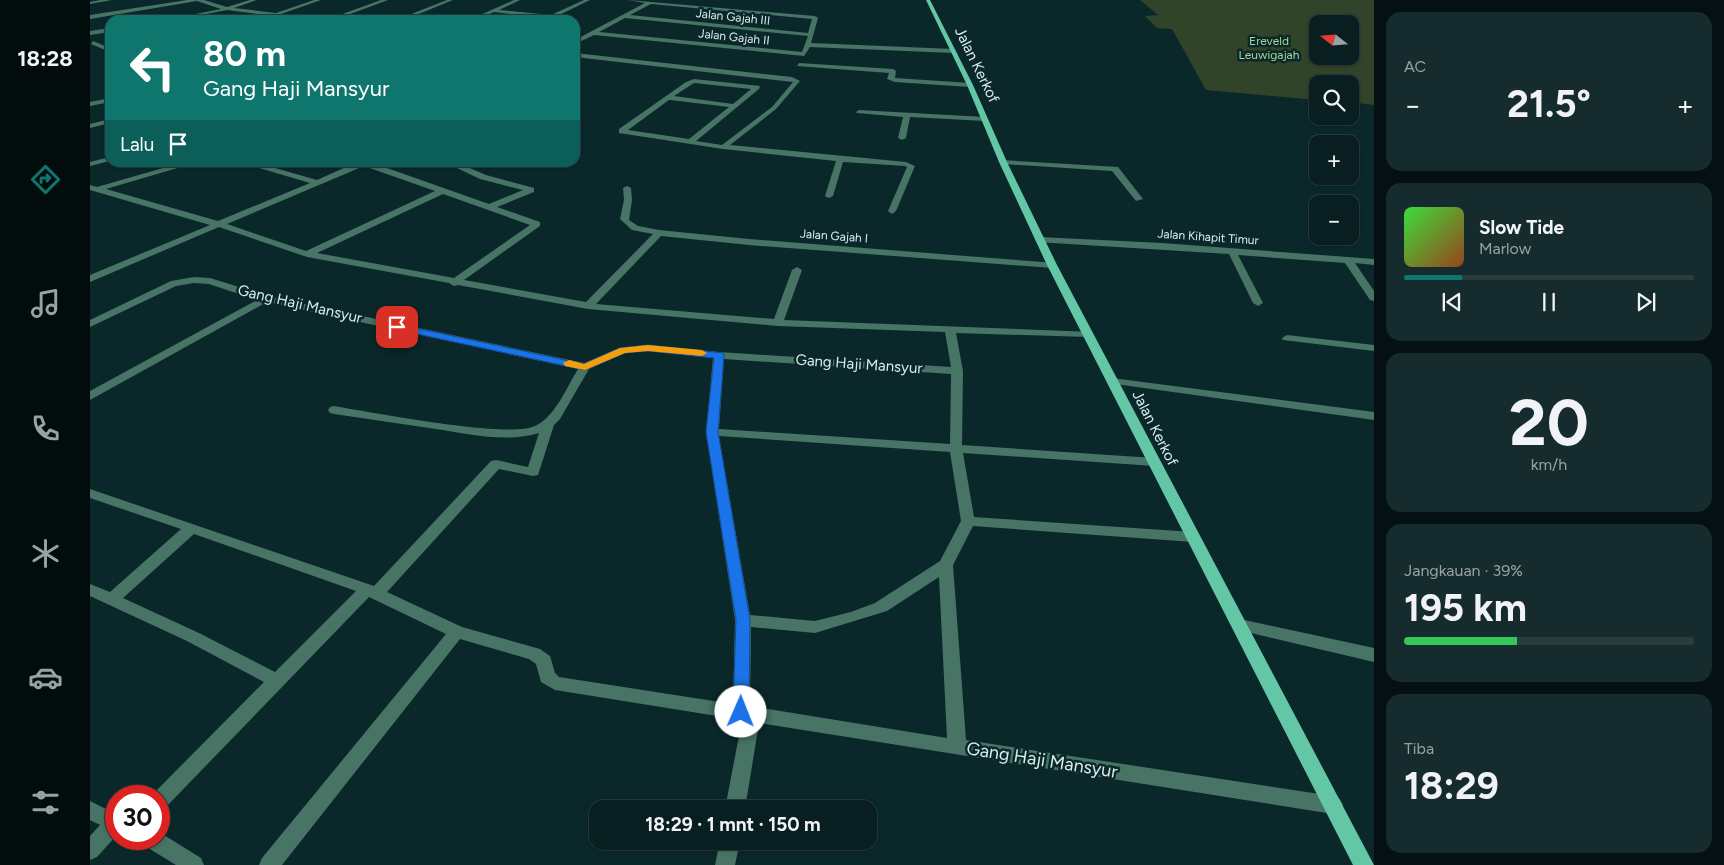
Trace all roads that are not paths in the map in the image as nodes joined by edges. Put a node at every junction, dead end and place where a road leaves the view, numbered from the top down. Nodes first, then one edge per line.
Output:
1 (110, 0) edge
2 (197, 0) edge
3 (255, 0) edge
4 (319, 0) edge
5 (386, 0) edge
6 (451, 0) edge
7 (518, 0) edge
8 (588, 0) edge
9 (630, 0) edge
10 (928, 0) edge
11 (651, 1) edge
12 (90, 3) edge
13 (742, 5) dead end
14 (227, 9) junction
15 (734, 10) junction
16 (495, 11) junction
17 (195, 15) edge
18 (273, 15) joint
19 (343, 15) edge
20 (412, 15) edge
21 (485, 15) edge
22 (533, 15) edge
23 (556, 15) edge
24 (623, 16) junction
25 (90, 17) edge
26 (105, 31) edge
27 (90, 33) edge
28 (593, 33) junction
29 (812, 35) junction
30 (580, 40) edge
31 (93, 43) dead end
32 (808, 45) junction
33 (105, 48) edge
34 (953, 51) junction
35 (804, 54) junction
36 (580, 56) edge
37 (799, 65) junction
38 (772, 76) junction
39 (790, 78) junction
40 (970, 85) junction
41 (756, 88) junction
42 (670, 98) junction
43 (105, 101) edge
44 (90, 104) edge
45 (734, 106) junction
46 (859, 112) dead end
47 (907, 114) junction
48 (985, 119) junction
49 (105, 122) edge
50 (90, 126) edge
51 (902, 138) dead end
52 (690, 142) junction
53 (723, 147) junction
54 (105, 160) edge
55 (840, 160) junction
56 (1003, 162) junction
57 (90, 164) edge
58 (175, 167) edge
59 (262, 167) edge
60 (353, 167) edge
61 (374, 167) edge
62 (460, 167) edge
63 (317, 182) junction
64 (94, 188) edge
65 (627, 188) dead end
66 (444, 190) junction
67 (829, 196) dead end
68 (1139, 199) dead end
69 (490, 207) junction
70 (892, 211) dead end
71 (221, 225) junction
72 (659, 233) junction
73 (1040, 240) junction
74 (1232, 251) junction
75 (307, 254) junction
76 (1347, 259) junction
77 (1374, 262) edge
78 (1052, 265) junction
79 (797, 270) dead end
80 (93, 275) edge
81 (454, 282) junction
82 (1374, 298) edge
83 (266, 299) junction
84 (1258, 303) dead end
85 (588, 306) junction
86 (778, 323) junction
87 (90, 324) edge
88 (950, 330) junction
89 (1088, 334) junction
90 (1287, 338) dead end
91 (1374, 348) edge
92 (719, 355) junction
93 (585, 367) junction
94 (957, 371) junction
95 (1112, 381) junction
96 (90, 396) edge
97 (334, 410) dead end
98 (1374, 416) edge
99 (548, 423) junction
100 (712, 432) junction
101 (956, 448) junction
102 (1154, 462) junction
103 (90, 493) edge
104 (968, 521) junction
105 (192, 528) junction
106 (1193, 538) junction
107 (946, 565) junction
108 (90, 590) edge
109 (372, 591) junction
110 (111, 600) junction
111 (743, 620) junction
112 (1240, 625) junction
113 (457, 632) junction
114 (1374, 655) edge
115 (277, 681) junction
116 (747, 713) junction
117 (957, 747) junction
118 (170, 790) edge
119 (737, 800) edge
120 (1333, 805) junction
121 (90, 810) edge
122 (105, 818) edge
123 (105, 835) edge
124 (90, 850) edge
125 (170, 850) edge
126 (728, 850) edge
127 (194, 865) edge
128 (269, 865) edge
129 (725, 865) edge
130 (1364, 865) edge

1 - 12 street
2 - 14 street
2 - 25 street
3 - 14 street
4 - 18 street
5 - 19 street
6 - 20 street
7 - 16 street
8 - 23 street
9 - 11 street
10 - 34 main road, Jalan Kerkof
11 - 15 street
11 - 24 street
13 - 15 street
14 - 17 street
14 - 18 street
15 - 29 street
16 - 21 street
16 - 22 street
24 - 28 street
24 - 29 street, Jalan Gajah III
26 - 27 street
28 - 30 street
28 - 35 street, Jalan Gajah II
29 - 32 street
31 - 33 street
32 - 34 street
32 - 35 street
34 - 40 main road, Jalan Kerkof
35 - 37 street
36 - 38 street
37 - 39 street
37 - 40 street
38 - 39 street
38 - 41 street
39 - 53 street
40 - 48 main road, Jalan Kerkof
41 - 42 street
41 - 45 street
42 - 45 street
42 - 52 street
43 - 44 street
45 - 52 street
46 - 47 street
47 - 48 street
47 - 51 street
48 - 56 main road, Jalan Kerkof
49 - 50 street
52 - 53 street
53 - 55 street
54 - 57 street
55 - 67 street
55 - 70 street
56 - 68 street
56 - 73 main road, Jalan Kerkof
58 - 64 street
59 - 63 street
60 - 63 street
61 - 66 street
62 - 69 street
63 - 71 street
64 - 71 street
65 - 72 street, Jalan Gajah I
66 - 69 street
66 - 75 street
69 - 81 street
71 - 75 street
71 - 80 street
72 - 78 street, Jalan Gajah I
72 - 85 street
73 - 74 street, Jalan Kihapit Timur
73 - 78 main road, Jalan Kerkof
74 - 76 street, Jalan Kihapit Timur
74 - 84 street
75 - 81 street
76 - 77 street, Jalan Kihapit Timur
76 - 82 street
78 - 89 main road, Jalan Kerkof
79 - 86 street
81 - 85 street
83 - 87 street, Gang Haji Mansyur
83 - 93 street, Gang Haji Mansyur
83 - 96 street
85 - 86 street
86 - 88 street
88 - 89 street
88 - 94 street
89 - 95 main road, Jalan Kerkof
90 - 91 street
92 - 93 street, Gang Haji Mansyur
92 - 94 street, Gang Haji Mansyur
92 - 100 street
93 - 99 street
94 - 101 street
95 - 98 street
95 - 102 main road, Jalan Kerkof
97 - 99 street
99 - 109 street
100 - 101 street
100 - 111 street
101 - 102 street
101 - 104 street
102 - 106 main road, Jalan Kerkof
103 - 105 street, Gang Haji Mansyur
104 - 106 street
104 - 107 street
105 - 109 street, Gang Haji Mansyur
105 - 110 street
106 - 112 main road, Jalan Kerkof
107 - 111 street
107 - 117 street
108 - 110 street
109 - 113 street, Gang Haji Mansyur
109 - 115 street
110 - 115 street
111 - 116 street
112 - 114 street
112 - 120 main road, Jalan Kerkof
113 - 116 street, Gang Haji Mansyur
113 - 128 street
115 - 118 street
116 - 117 street, Gang Haji Mansyur
116 - 119 street
117 - 120 street, Gang Haji Mansyur
120 - 130 main road, Jalan Kerkof
121 - 122 street
123 - 124 street
125 - 127 street
126 - 129 street

